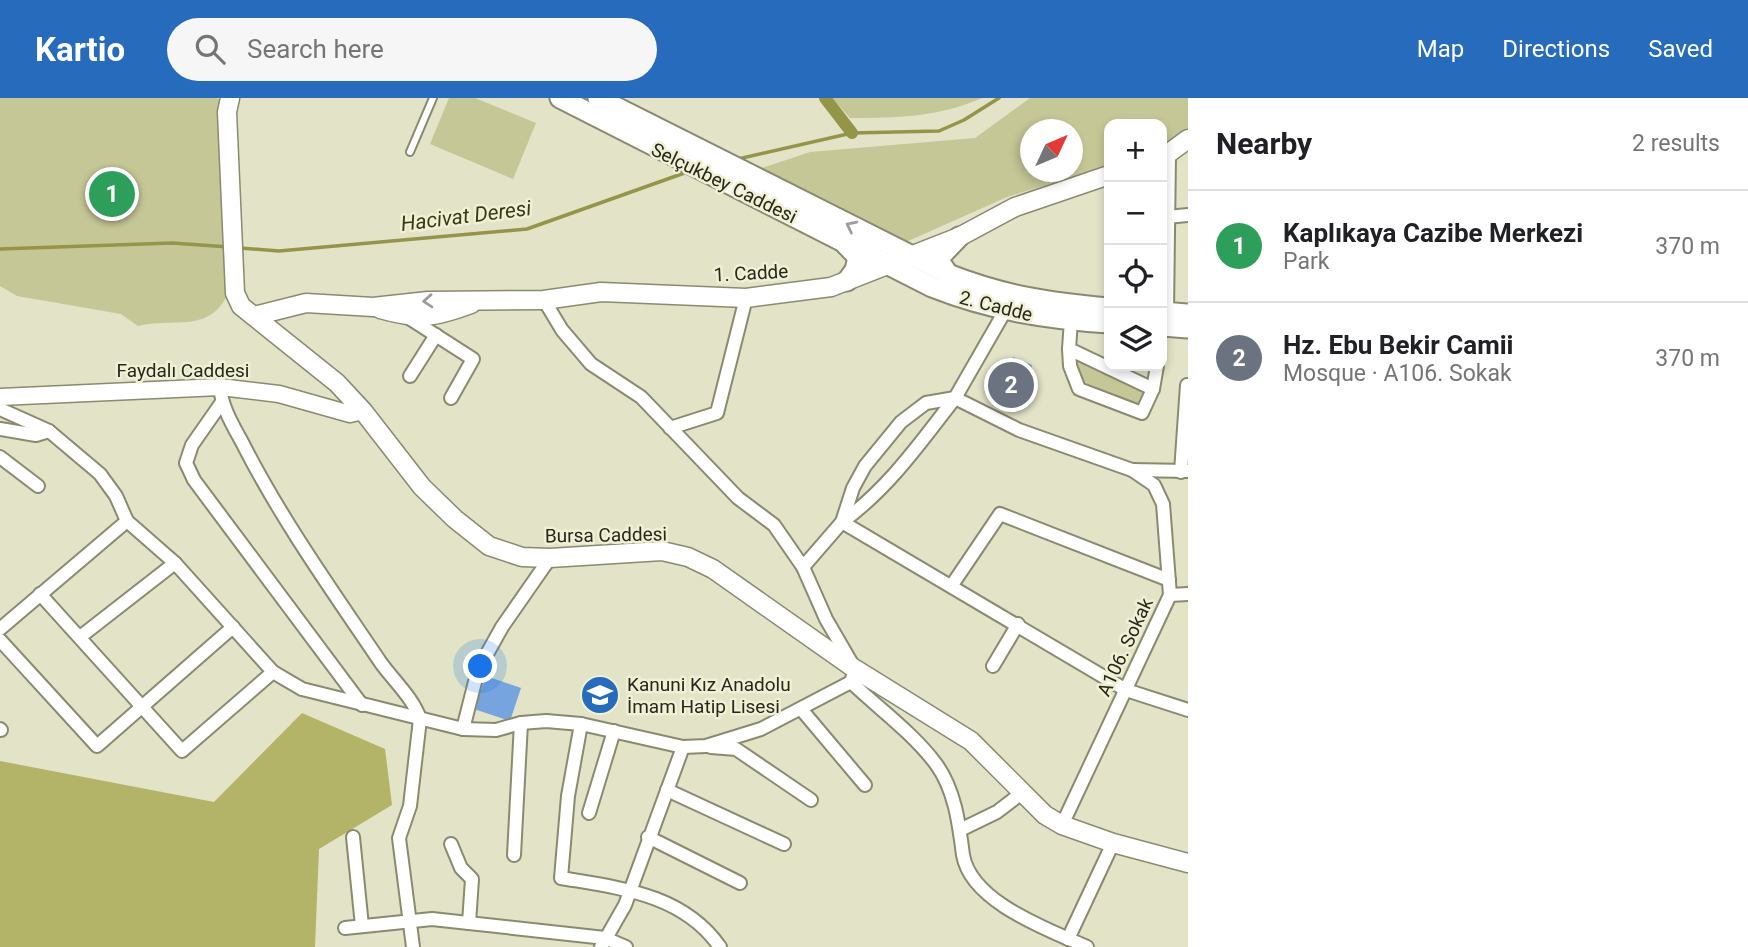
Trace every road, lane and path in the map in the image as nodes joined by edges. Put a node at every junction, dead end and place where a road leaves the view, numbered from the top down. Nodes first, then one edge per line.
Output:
1 (230, 98) edge
2 (433, 98) edge
3 (560, 98) edge
4 (598, 98) edge
5 (584, 102) edge
6 (1188, 139) edge
7 (410, 152) dead end
8 (1167, 155) edge
9 (1104, 177) edge
10 (755, 189) junction
11 (1188, 215) edge
12 (1167, 217) edge
13 (959, 237) junction
14 (839, 240) junction
15 (1166, 245) edge
16 (912, 256) junction
17 (890, 266) junction
18 (948, 274) junction
19 (847, 281) junction
20 (746, 298) junction
21 (482, 300) junction
22 (544, 300) junction
23 (373, 307) junction
24 (1104, 308) edge
25 (1164, 308) edge
26 (1005, 311) junction
27 (1188, 314) edge
28 (254, 316) junction
29 (409, 318) junction
30 (1072, 320) junction
31 (1167, 322) edge
32 (1104, 323) edge
33 (1167, 324) edge
34 (1188, 328) edge
35 (436, 335) junction
36 (1069, 349) junction
37 (1156, 371) edge
38 (411, 376) dead end
39 (1187, 385) edge
40 (1153, 389) junction
41 (221, 395) junction
42 (0, 397) edge
43 (451, 398) dead end
44 (955, 398) junction
45 (0, 409) edge
46 (363, 411) junction
47 (670, 428) junction
48 (0, 429) edge
49 (49, 431) junction
50 (0, 457) edge
51 (1132, 470) junction
52 (1184, 471) edge
53 (38, 486) dead end
54 (127, 521) junction
55 (842, 522) junction
56 (550, 558) junction
57 (175, 563) junction
58 (803, 567) junction
59 (1169, 580) junction
60 (951, 585) junction
61 (40, 594) junction
62 (1188, 594) edge
63 (1170, 595) junction
64 (1018, 624) junction
65 (233, 626) junction
66 (0, 629) edge
67 (80, 638) junction
68 (0, 640) edge
69 (993, 666) dead end
70 (273, 672) junction
71 (853, 675) junction
72 (1126, 690) junction
73 (362, 705) junction
74 (142, 706) junction
75 (801, 709) junction
76 (1188, 710) edge
77 (420, 719) junction
78 (521, 723) junction
79 (581, 724) junction
80 (463, 729) junction
81 (614, 731) junction
82 (705, 746) junction
83 (683, 747) junction
84 (865, 785) dead end
85 (667, 790) junction
86 (1023, 792) junction
87 (811, 800) dead end
88 (589, 813) dead end
89 (1062, 825) junction
90 (962, 829) junction
91 (353, 837) dead end
92 (648, 837) junction
93 (1113, 843) junction
94 (451, 844) dead end
95 (784, 844) dead end
96 (514, 855) dead end
97 (1188, 863) edge
98 (740, 883) dead end
99 (631, 890) junction
100 (410, 921) junction
101 (469, 923) junction
102 (362, 926) junction
103 (345, 929) dead end
104 (1068, 939) junction
105 (603, 943) edge
106 (719, 945) edge
107 (413, 947) edge
108 (626, 947) edge
109 (1087, 947) edge

1 - 28 main road, Bursa Caddesi
2 - 7 lane
3 - 5 main road, Selçukbey Caddesi
4 - 10 main road, Selçukbey Caddesi
5 - 10 main road, Selçukbey Caddesi
6 - 8 main road
9 - 13 main road, 1. Cadde
10 - 14 main road, Selçukbey Caddesi
16 -> 10 main road, Selçukbey Caddesi
11 - 12 street
13 - 16 main road, 1. Cadde
13 - 18 main road
14 - 17 main road, Selçukbey Caddesi
14 - 19 main road
15 - 25 street
16 - 17 main road, 1. Cadde
16 - 18 main road, 2. Cadde
17 - 19 main road, 1. Cadde
17 - 26 main road, 2. Cadde
18 - 24 main road, 2. Cadde
19 - 20 main road, 1. Cadde
20 - 22 main road, 1. Cadde
20 - 47 street
21 - 22 main road, 1. Cadde
21 -> 23 main road, 1. Cadde
21 - 29 main road
22 - 47 street
23 - 28 main road
23 - 29 main road
26 - 30 main road, 2. Cadde
26 - 44 street
27 - 31 main road
28 - 46 main road, Bursa Caddesi
29 - 35 street
30 - 32 main road, 2. Cadde
30 - 36 street
33 - 34 main road
35 - 38 street
35 - 43 street
36 - 40 street
36 - 40 street
37 - 40 street
39 - 52 street
41 - 42 street, Faydalı Caddesi
41 - 46 street, Faydalı Caddesi
41 - 73 street
41 - 77 street
44 - 51 street, A106. Sokak
44 - 55 street
44 - 55 street
45 - 49 street
46 - 56 main road, Bursa Caddesi
47 - 58 street
48 - 49 street
49 - 54 street
50 - 53 street
51 - 52 street
51 - 59 street, A106. Sokak
54 - 57 street
54 - 61 street
55 - 58 street
55 - 60 street
56 - 71 main road, Bursa Caddesi
56 - 80 street
57 - 65 street
57 - 67 street
58 - 71 street
59 - 60 street
59 - 63 street, A106. Sokak
60 - 64 street
61 - 66 street
61 - 67 street
62 - 63 street
63 - 72 street, A106. Sokak
64 - 69 street
64 - 72 street
65 - 70 street
65 - 74 street
67 - 74 street
68 - 74 street
70 - 73 street
70 - 74 street
71 - 75 street
71 - 86 main road, Bursa Caddesi
71 - 90 street
72 - 76 street
72 - 89 street, A106. Sokak
73 - 77 street
75 - 82 street
75 - 84 street
77 - 80 street
77 - 100 street
78 - 79 street
78 - 80 street
78 - 96 street
79 - 81 street
79 - 99 street
81 - 83 street
81 - 88 street
82 - 83 street
82 - 87 street
83 - 85 street
85 - 92 street
85 - 95 street
86 - 89 main road, Bursa Caddesi
86 - 90 street
89 - 93 main road, Bursa Caddesi
90 - 104 street
91 - 102 street
92 - 98 street
92 - 99 street
93 - 97 main road, Bursa Caddesi
93 - 104 street
94 - 101 street
99 - 105 street
99 - 106 street
100 - 101 street
100 - 102 street
100 - 107 street
101 - 105 street
102 - 103 street
104 - 109 street
105 - 108 street

